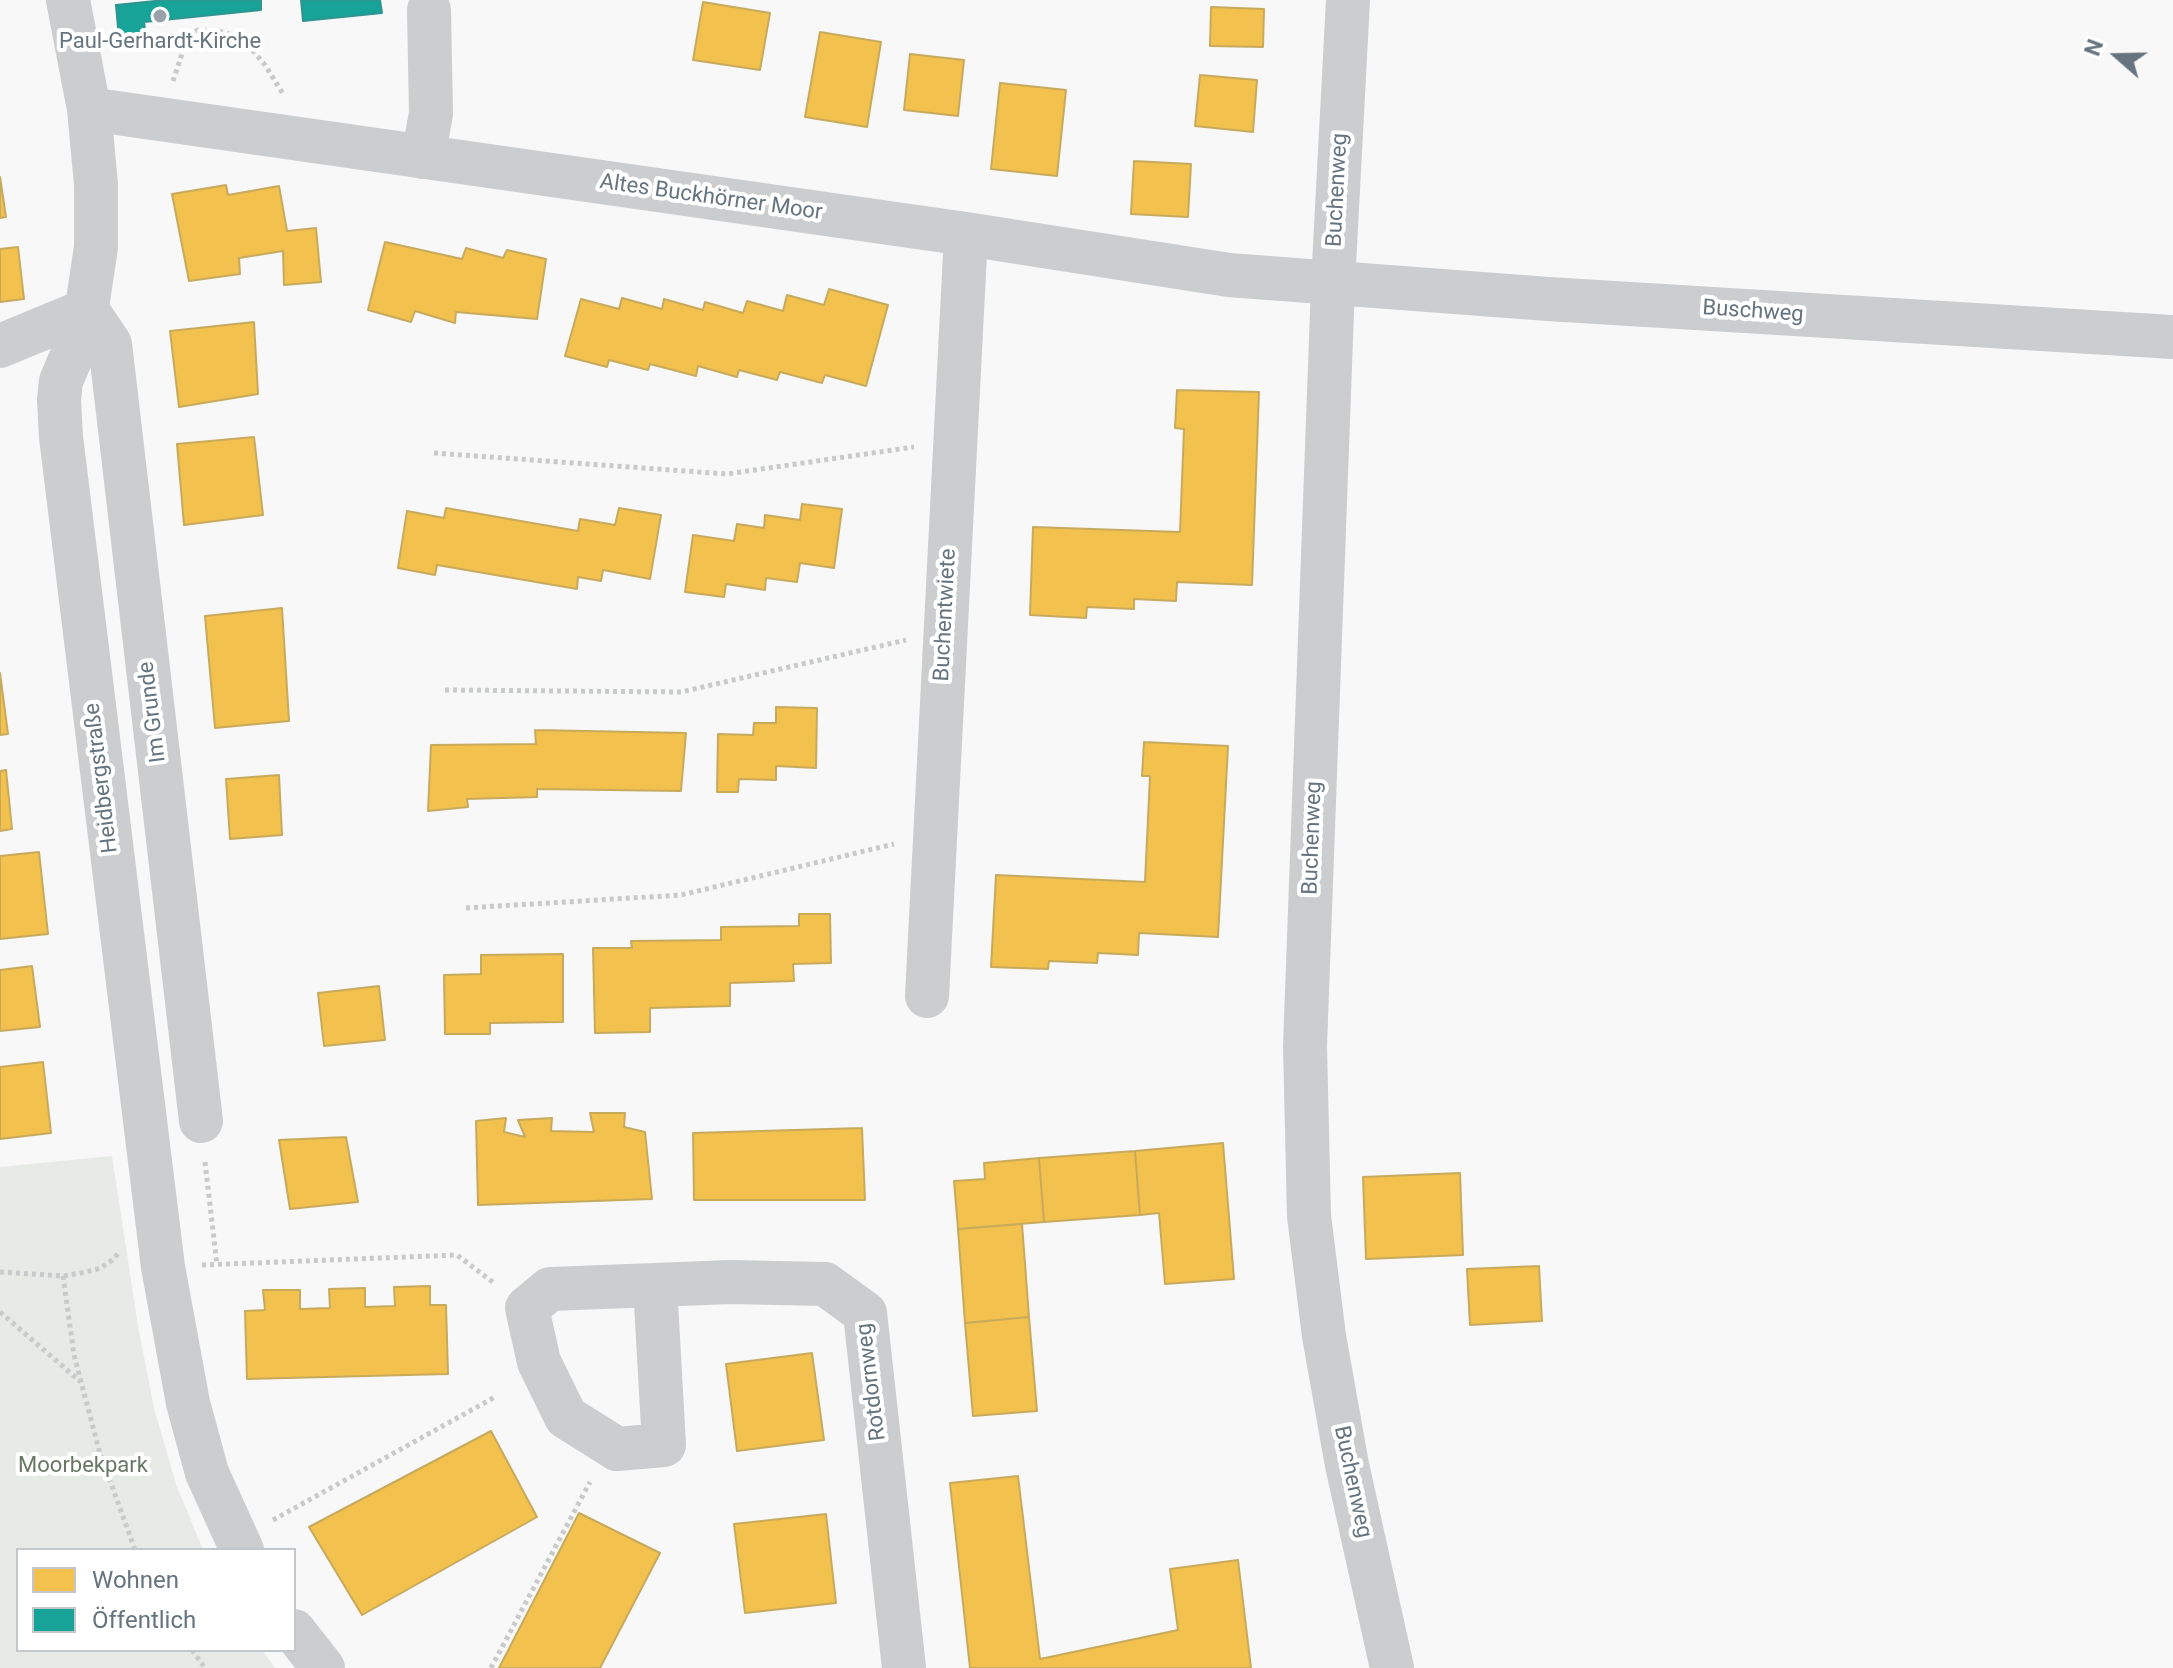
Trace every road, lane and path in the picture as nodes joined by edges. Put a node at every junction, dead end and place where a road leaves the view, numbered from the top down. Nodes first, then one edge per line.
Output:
1 (68, 0) edge
2 (1348, 0) edge
3 (429, 10) dead end
4 (89, 109) junction
5 (161, 120) junction
6 (299, 140) junction
7 (423, 157) junction
8 (966, 234) junction
9 (1333, 284) junction
10 (87, 310) junction
11 (2173, 337) edge
12 (0, 346) edge
13 (955, 441) junction
14 (434, 453) dead end
15 (946, 631) junction
16 (445, 690) dead end
17 (935, 835) junction
18 (466, 908) dead end
19 (927, 996) dead end
20 (201, 1121) joint
21 (123, 1246) dead end
22 (217, 1265) junction
23 (163, 1267) junction
24 (0, 1272) edge
25 (63, 1276) junction
26 (655, 1285) junction
27 (527, 1308) junction
28 (0, 1312) edge
29 (82, 1382) junction
30 (495, 1397) dead end
31 (609, 1445) junction
32 (240, 1545) edge
33 (134, 1548) edge
34 (296, 1634) edge
35 (323, 1668) edge
36 (491, 1668) edge
37 (904, 1668) edge
38 (1392, 1668) edge

1 - 4 street, Heidbergstraße
2 - 9 street, Buchenweg
3 - 7 street
4 - 5 street, Altes Buckhörner Moor
4 - 10 street, Heidbergstraße
5 - 6 street, Altes Buckhörner Moor
5 - 6 path
6 - 7 street, Altes Buckhörner Moor
7 - 8 street, Altes Buckhörner Moor
8 - 9 street, Altes Buckhörner Moor
8 - 13 street, Buchentwiete
9 - 11 street, Buschweg
9 - 38 street, Buchenweg
10 - 12 street
10 - 20 street, Im Grunde
10 - 23 street, Heidbergstraße
13 - 14 path
13 - 15 street, Buchentwiete
15 - 16 path
15 - 17 street, Buchentwiete
17 - 18 path
17 - 19 street, Buchentwiete
20 - 22 path
21 - 25 path
22 - 23 path
22 - 27 path
23 - 32 street, Heidbergstraße
24 - 25 path
25 - 29 path
26 - 27 street, Rotdornweg
26 - 31 street
26 - 37 street, Rotdornweg
27 - 31 street
28 - 29 path
29 - 33 path
30 - 32 path
31 - 36 path
34 - 35 street

